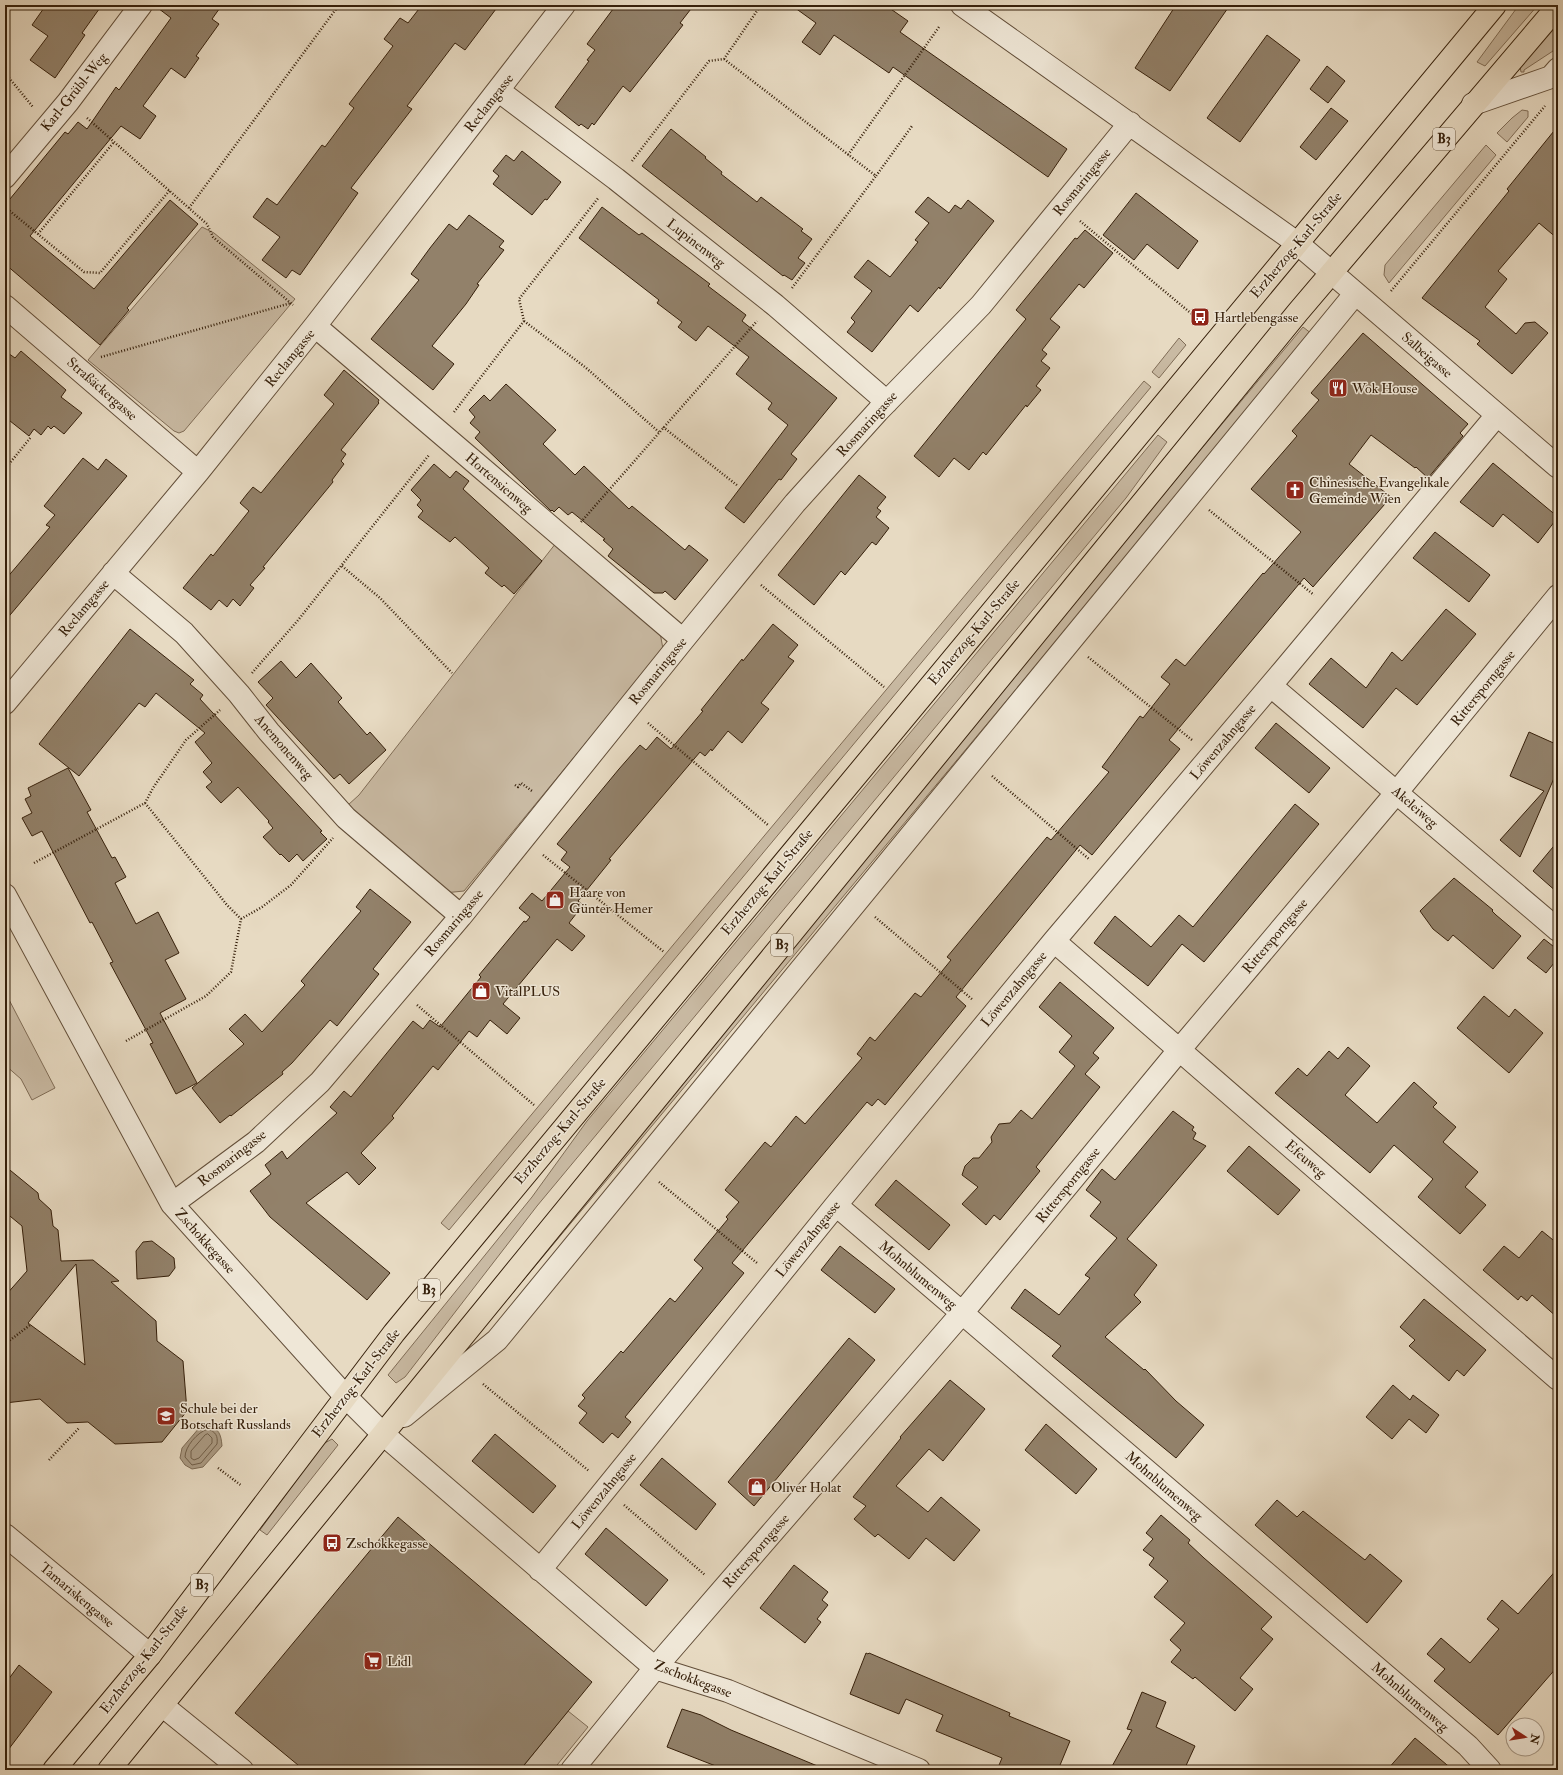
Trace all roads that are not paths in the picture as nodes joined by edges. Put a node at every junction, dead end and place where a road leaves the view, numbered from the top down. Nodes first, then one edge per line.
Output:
1 (141, 5) edge
2 (564, 5) edge
3 (1495, 5) edge
4 (1558, 6) edge
5 (974, 8) edge
6 (1558, 69) edge
7 (499, 91) junction
8 (1473, 104) junction
9 (1130, 123) junction
10 (5, 177) edge
11 (1297, 243) junction
12 (1330, 272) junction
13 (1355, 294) junction
14 (5, 306) edge
15 (315, 326) junction
16 (886, 402) junction
17 (1497, 415) junction
18 (1558, 467) edge
19 (198, 472) junction
20 (113, 573) junction
21 (1558, 596) edge
22 (683, 640) junction
23 (1271, 686) junction
24 (5, 703) edge
25 (1397, 792) junction
26 (5, 895) edge
27 (461, 916) junction
28 (1558, 930) edge
29 (1054, 941) junction
30 (1180, 1049) junction
31 (172, 1204) junction
32 (836, 1205) junction
33 (962, 1313) junction
34 (1558, 1379) edge
35 (345, 1396) junction
36 (383, 1434) junction
37 (5, 1534) edge
38 (540, 1570) junction
39 (150, 1655) junction
40 (655, 1668) junction
41 (163, 1706) junction
42 (54, 1770) edge
43 (109, 1770) edge
44 (242, 1770) edge
45 (572, 1770) edge
46 (919, 1770) edge
47 (1490, 1770) edge

1 - 10 street, Karl-Grübl-Weg
2 - 7 street, Reclamgasse
3 - 11 main road, Erzherzog-Karl-Straße / B3
4 - 8 main road, B3
5 - 9 street
6 - 8 street
7 - 15 street, Reclamgasse
7 - 16 street, Lupinenweg
8 - 12 main road, B3
9 - 11 street
9 - 16 street, Rosmaringasse
11 - 12 street, Salbeigasse
11 - 35 main road, Erzherzog-Karl-Straße / B3
12 - 13 street, Salbeigasse
12 - 36 main road, B3
13 - 17 street, Salbeigasse
13 - 36 street
14 - 19 street, Straßäckergasse
15 - 19 street, Reclamgasse
15 - 22 street, Hortensienweg
16 - 22 street, Rosmaringasse
17 - 18 street, Salbeigasse
17 - 23 street, Löwenzahngasse
19 - 20 street, Reclamgasse
20 - 24 street, Reclamgasse
20 - 27 street, Anemonenweg
21 - 25 street, Rittersporngasse
22 - 27 street, Rosmaringasse
23 - 25 street, Akeleiweg
23 - 29 street, Löwenzahngasse
25 - 28 street, Akeleiweg
25 - 30 street, Rittersporngasse
26 - 31 street, Zschokkegasse
27 - 31 street, Rosmaringasse
29 - 30 street, Efeuweg
29 - 32 street, Löwenzahngasse
30 - 33 street, Rittersporngasse
30 - 34 street, Efeuweg
31 - 35 street, Zschokkegasse
32 - 33 street, Mohnblumenweg
32 - 38 street, Löwenzahngasse
33 - 40 street, Rittersporngasse
33 - 47 street, Mohnblumenweg
35 - 36 street, Zschokkegasse
35 - 39 main road, Erzherzog-Karl-Straße / B3
36 - 38 street, Zschokkegasse
36 - 41 main road, B3
37 - 39 street, Tamariskengasse
38 - 40 street, Zschokkegasse
39 - 42 main road, Erzherzog-Karl-Straße / B3
40 - 45 street, Rittersporngasse
40 - 46 street, Zschokkegasse
41 - 43 main road, B3
41 - 44 street

